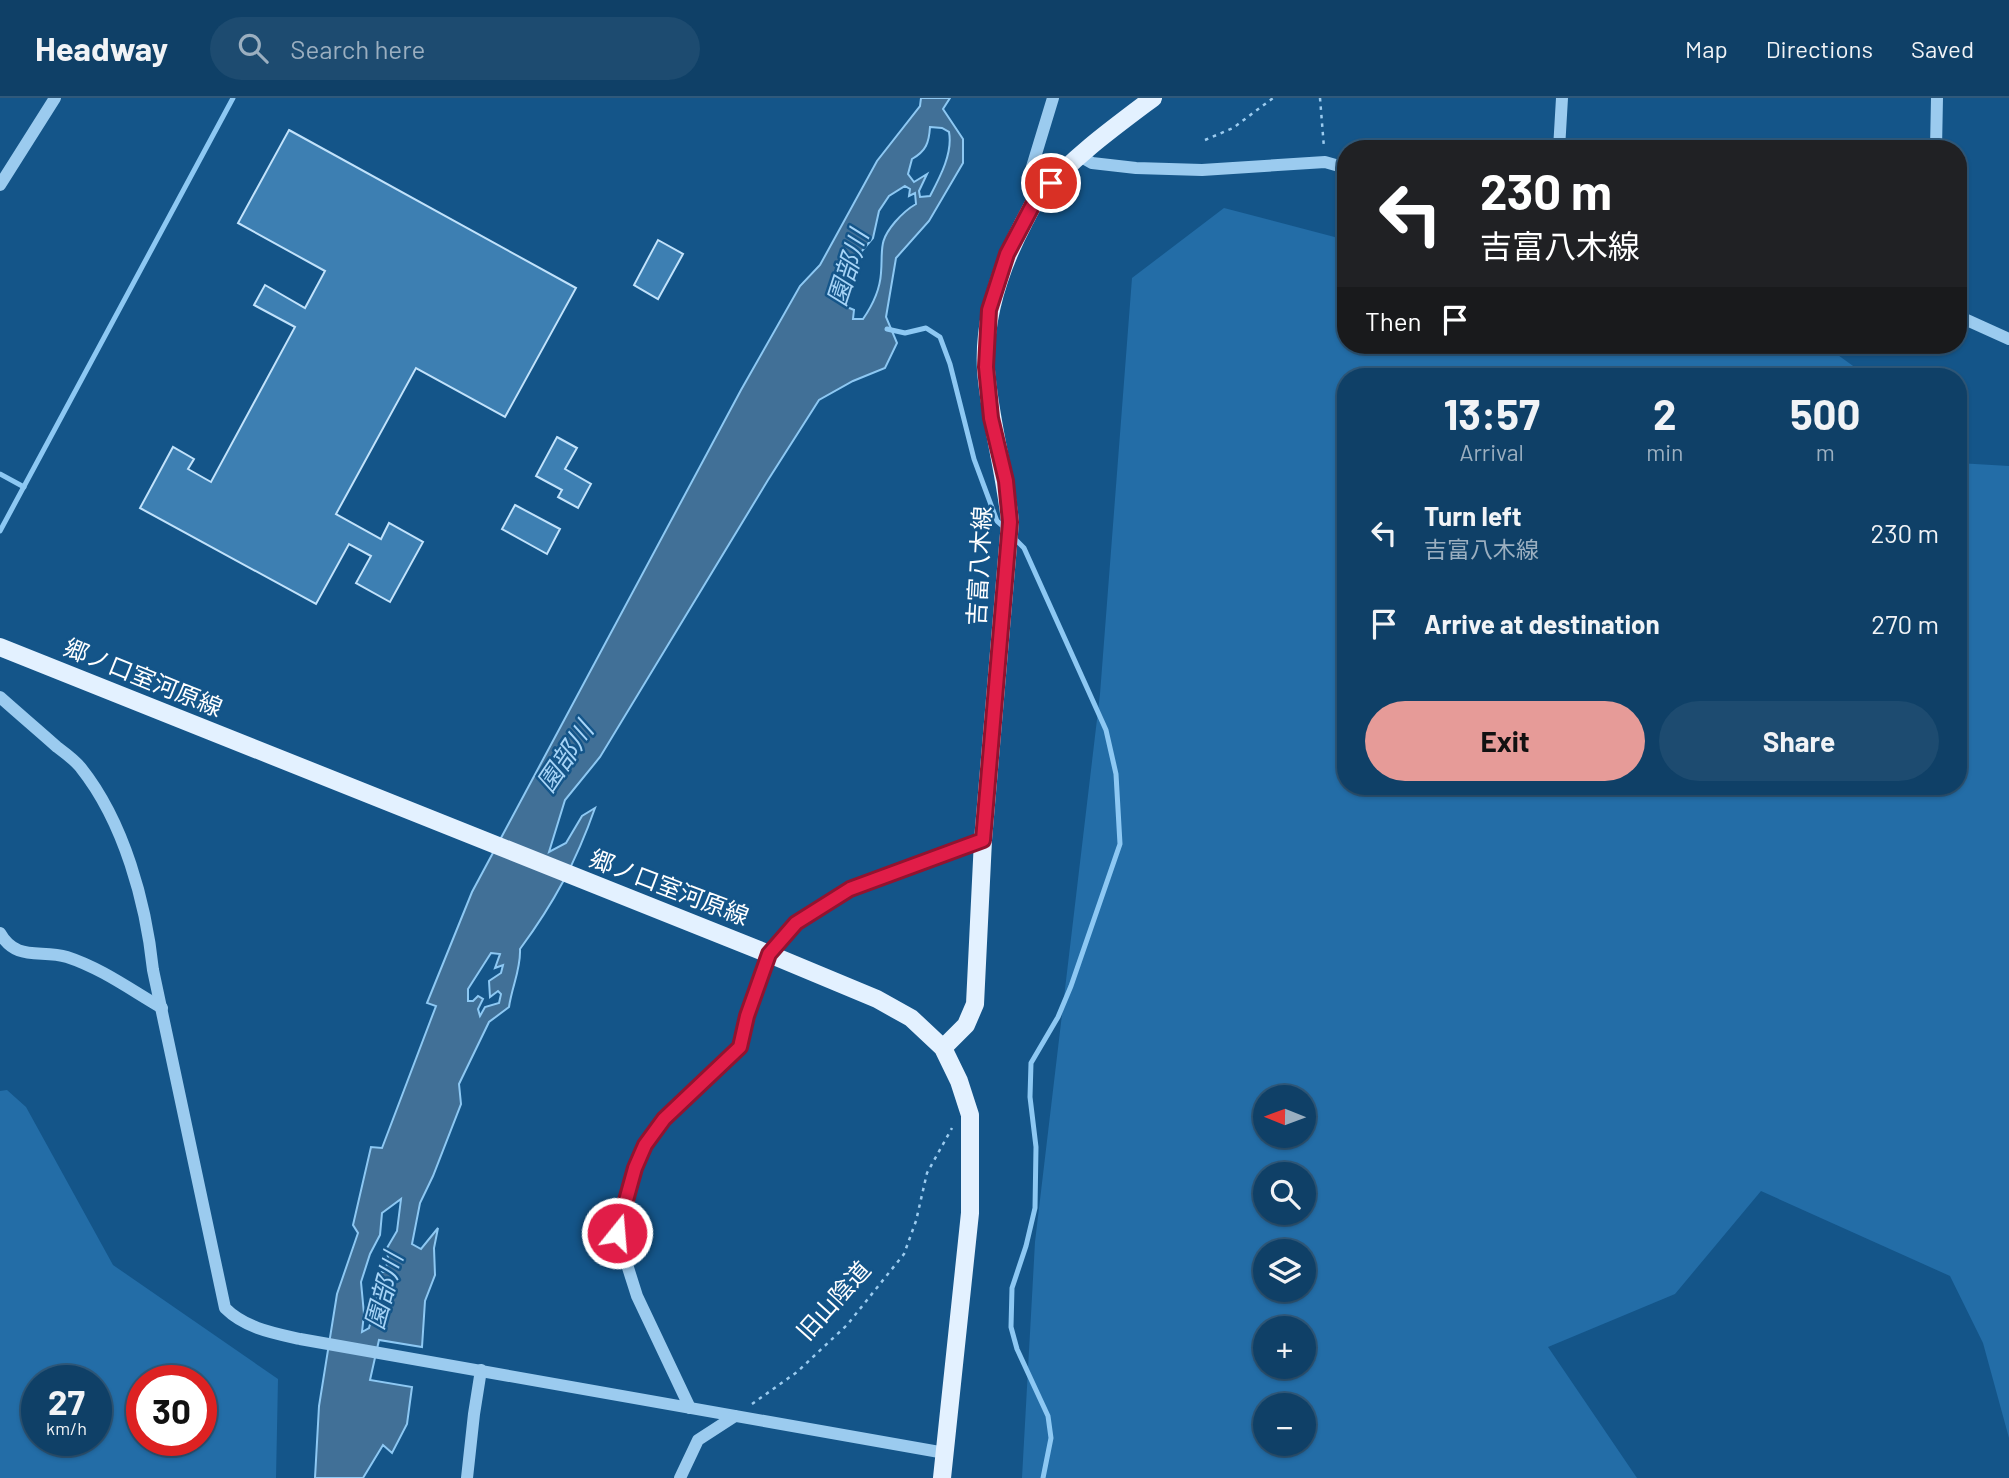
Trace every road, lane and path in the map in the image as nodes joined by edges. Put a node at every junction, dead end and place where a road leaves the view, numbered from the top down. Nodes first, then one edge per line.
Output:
1 (55, 98) edge
2 (1054, 98) edge
3 (1153, 98) edge
4 (1273, 98) edge
5 (1320, 98) edge
6 (1562, 98) edge
7 (1937, 98) edge
8 (1205, 140) dead end
9 (1560, 140) edge
10 (1936, 140) edge
11 (1079, 155) junction
12 (1325, 162) junction
13 (1337, 166) edge
14 (0, 185) edge
15 (1037, 197) junction
16 (1967, 320) edge
17 (2009, 339) edge
18 (0, 647) edge
19 (0, 697) edge
20 (983, 840) junction
21 (0, 933) edge
22 (769, 954) junction
23 (162, 1008) junction
24 (943, 1048) junction
25 (970, 1115) junction
26 (475, 1369) junction
27 (690, 1408) junction
28 (735, 1416) junction
29 (945, 1453) junction
30 (467, 1478) edge
31 (680, 1478) edge
32 (942, 1478) edge

1 - 14 street
2 - 15 street
3 - 11 main road, 吉富八木線
4 - 8 path
5 - 12 path
6 - 9 street
7 - 10 street
11 - 12 street
11 - 15 main road, 吉富八木線
12 - 13 street
15 - 20 main road, 吉富八木線
16 - 17 street
18 - 22 main road, 郷ノ口室河原線
19 - 23 street
20 - 22 street
20 - 24 main road, 吉富八木線
21 - 23 street
22 - 24 main road, 郷ノ口室河原線
22 - 27 street
23 - 26 street
24 - 25 main road, 郷ノ口室河原線
25 - 28 path, 旧山陰道
25 - 29 main road, 郷ノ口室河原線
26 - 27 street
26 - 30 street
27 - 28 street
28 - 29 street
28 - 31 street
29 - 32 main road, 郷ノ口室河原線

